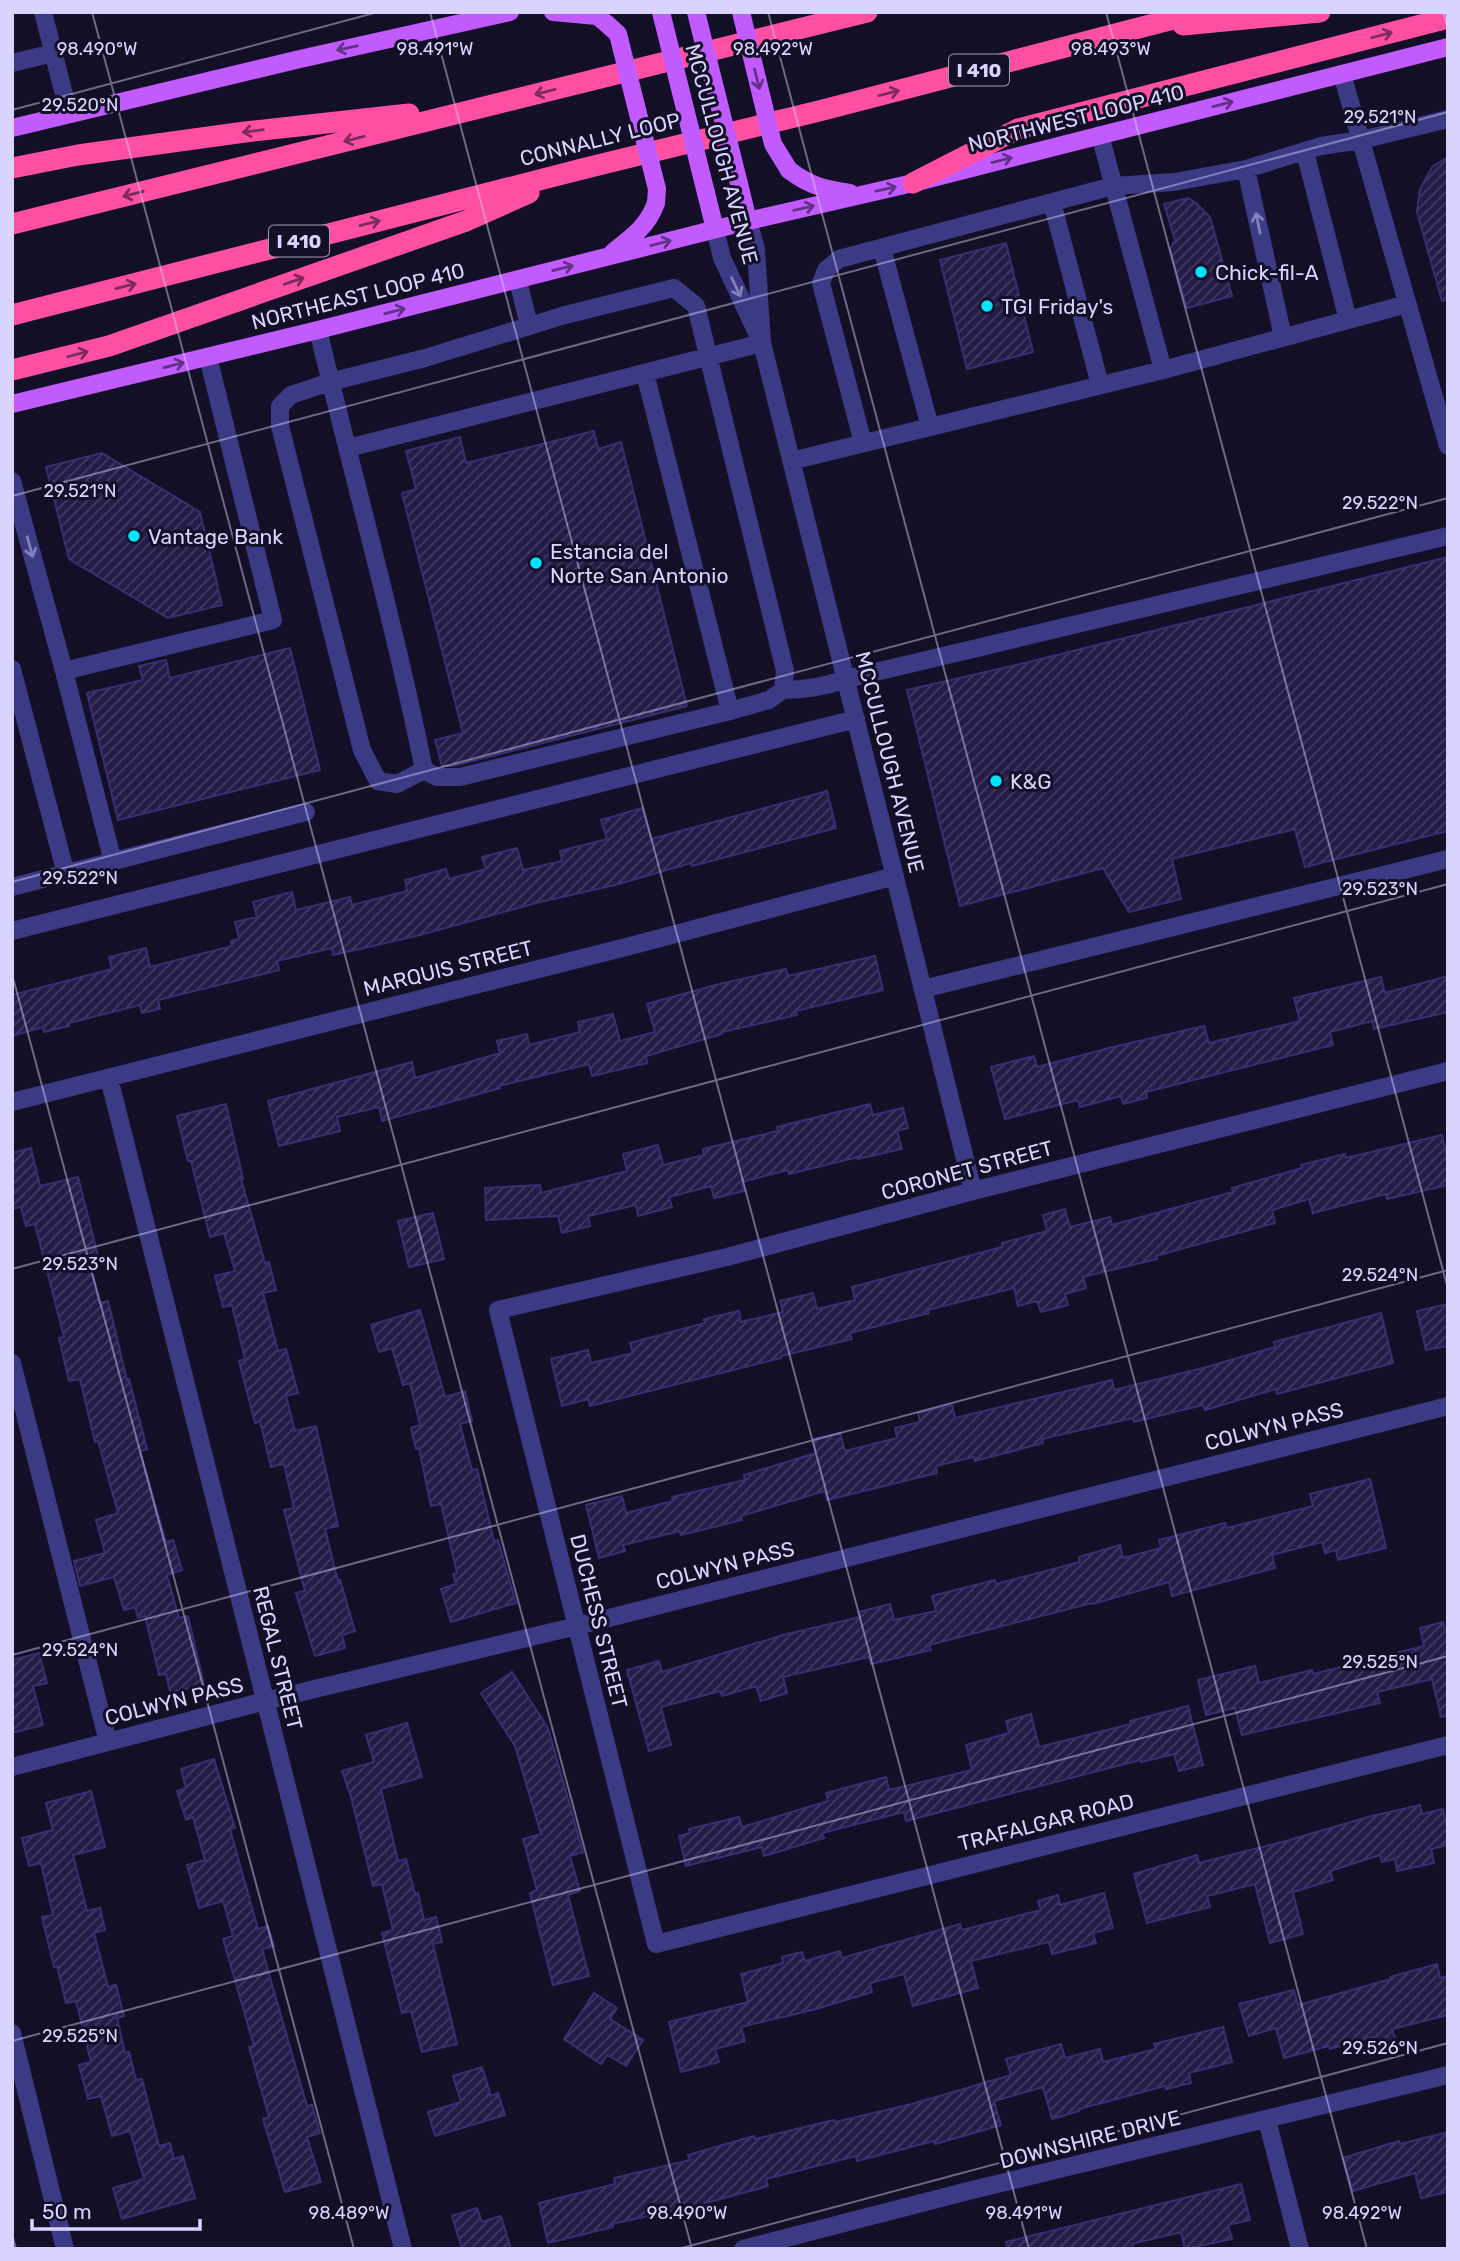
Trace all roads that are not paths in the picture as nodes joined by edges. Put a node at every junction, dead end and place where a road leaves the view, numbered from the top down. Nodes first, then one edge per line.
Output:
1 (43, 12) edge
2 (510, 12) edge
3 (553, 12) edge
4 (661, 12) edge
5 (696, 12) edge
6 (741, 12) edge
7 (867, 12) edge
8 (1200, 12) edge
9 (1320, 12) edge
10 (489, 14) edge
11 (1448, 18) edge
12 (1136, 29) junction
13 (1448, 47) edge
14 (53, 53) junction
15 (12, 63) edge
16 (1342, 74) junction
17 (491, 105) junction
18 (69, 114) junction
19 (1448, 119) edge
20 (12, 128) edge
21 (1100, 135) junction
22 (1361, 139) junction
23 (1305, 152) junction
24 (12, 168) edge
25 (586, 168) junction
26 (1246, 169) junction
27 (913, 183) junction
28 (1113, 186) junction
29 (860, 194) junction
30 (1052, 202) junction
31 (748, 221) junction
32 (12, 224) edge
33 (715, 229) junction
34 (882, 248) junction
35 (608, 257) junction
36 (518, 280) junction
37 (1407, 304) junction
38 (12, 315) edge
39 (1348, 320) junction
40 (529, 326) junction
41 (318, 330) junction
42 (1283, 337) junction
43 (762, 343) junction
44 (208, 356) junction
45 (708, 358) junction
46 (1163, 369) junction
47 (12, 370) edge
48 (645, 373) junction
49 (330, 382) junction
50 (1100, 385) junction
51 (12, 404) edge
52 (930, 427) junction
53 (863, 443) junction
54 (1448, 446) edge
55 (348, 448) junction
56 (791, 461) junction
57 (12, 481) edge
58 (1448, 536) edge
59 (12, 669) edge
60 (64, 671) junction
61 (846, 679) junction
62 (783, 690) junction
63 (730, 711) junction
64 (856, 719) junction
65 (424, 769) junction
66 (306, 812) dead end
67 (1448, 859) edge
68 (113, 862) junction
69 (66, 874) junction
70 (895, 876) junction
71 (12, 887) edge
72 (12, 931) edge
73 (923, 989) junction
74 (1448, 1071) edge
75 (109, 1077) junction
76 (12, 1102) edge
77 (974, 1191) junction
78 (498, 1310) joint
79 (12, 1363) edge
80 (1448, 1406) edge
81 (577, 1626) junction
82 (265, 1701) junction
83 (108, 1742) junction
84 (1448, 1745) edge
85 (12, 1767) edge
86 (656, 1944) joint
87 (12, 2034) edge
88 (1448, 2075) edge
89 (21, 2101) edge
90 (1267, 2120) junction
91 (65, 2249) edge
92 (403, 2249) edge
93 (743, 2249) edge
94 (1300, 2249) edge

1 - 14 street
2 - 10 main road
3 - 35 main road, bridge
4 - 33 main road, MCCULLOUGH AVENUE, bridge
5 - 31 main road, MCCULLOUGH AVENUE, bridge
6 -> 29 main road, bridge
7 -> 17 highway
8 - 12 highway, CONNALLY LOOP / I 410
9 - 12 highway
10 -> 18 main road
27 -> 11 highway
25 -> 12 highway, CONNALLY LOOP / I 410
13 - 16 main road, NORTHWEST LOOP 410
14 - 15 street
14 - 18 street
21 -> 16 main road, NORTHWEST LOOP 410
16 - 22 street
17 -> 24 highway
17 -> 32 highway
18 - 20 main road
19 - 22 street
27 -> 21 main road, NORTHWEST LOOP 410
21 - 28 street
22 - 23 street
22 - 37 street
23 - 26 street
23 - 39 street
38 -> 25 highway, CONNALLY LOOP / I 410
47 -> 25 highway
26 - 28 street
42 -> 26 street
29 -> 27 main road, NORTHWEST LOOP 410
28 - 30 street
28 - 46 street
31 -> 29 main road, NORTHWEST LOOP 410
30 - 34 street
30 - 50 street
31 - 33 main road, NORTHWEST LOOP 410
31 - 43 street, MCCULLOUGH AVENUE
35 -> 33 main road, NORTHEAST LOOP 410
33 -> 43 street, MCCULLOUGH AVENUE
34 - 52 street
34 - 53 street
36 -> 35 main road, NORTHEAST LOOP 410
36 - 40 street
41 -> 36 main road, NORTHEAST LOOP 410
37 - 39 street
37 - 54 street
39 - 42 street
40 - 45 street
40 - 49 street
41 - 44 main road, NORTHEAST LOOP 410
41 - 49 street
42 - 46 street
43 - 45 street
43 - 56 street, MCCULLOUGH AVENUE
51 -> 44 main road, NORTHEAST LOOP 410
44 - 60 street
45 - 48 street
45 - 62 street
46 - 50 street
48 - 55 street
48 - 63 street
49 - 55 street
49 - 65 street
50 - 52 street
52 - 53 street
53 - 56 street
55 - 65 street
56 - 61 street, MCCULLOUGH AVENUE
57 -> 60 street
58 - 61 street
59 - 69 street
60 - 68 street
61 - 62 street
61 - 64 street, MCCULLOUGH AVENUE
62 - 63 street
63 - 65 street
64 - 70 street, MCCULLOUGH AVENUE
64 - 72 street
66 - 68 street
67 - 73 street
68 - 69 street
69 - 71 street
70 - 73 street, MCCULLOUGH AVENUE
70 - 75 street, MARQUIS STREET
73 - 77 street, MCCULLOUGH AVENUE
74 - 77 street, CORONET STREET
75 - 76 street, MARQUIS STREET
75 - 82 street, REGAL STREET
77 - 78 street, CORONET STREET
78 - 81 street, DUCHESS STREET
79 - 83 street
80 - 81 street, COLWYN PASS
81 - 82 street, COLWYN PASS
81 - 86 street, DUCHESS STREET
82 - 83 street, COLWYN PASS
82 - 92 street, REGAL STREET
83 - 85 street, COLWYN PASS
84 - 86 street, TRAFALGAR ROAD
87 - 89 street
88 - 90 street, DOWNSHIRE DRIVE
89 - 91 street
90 - 93 street, DOWNSHIRE DRIVE
90 - 94 street

